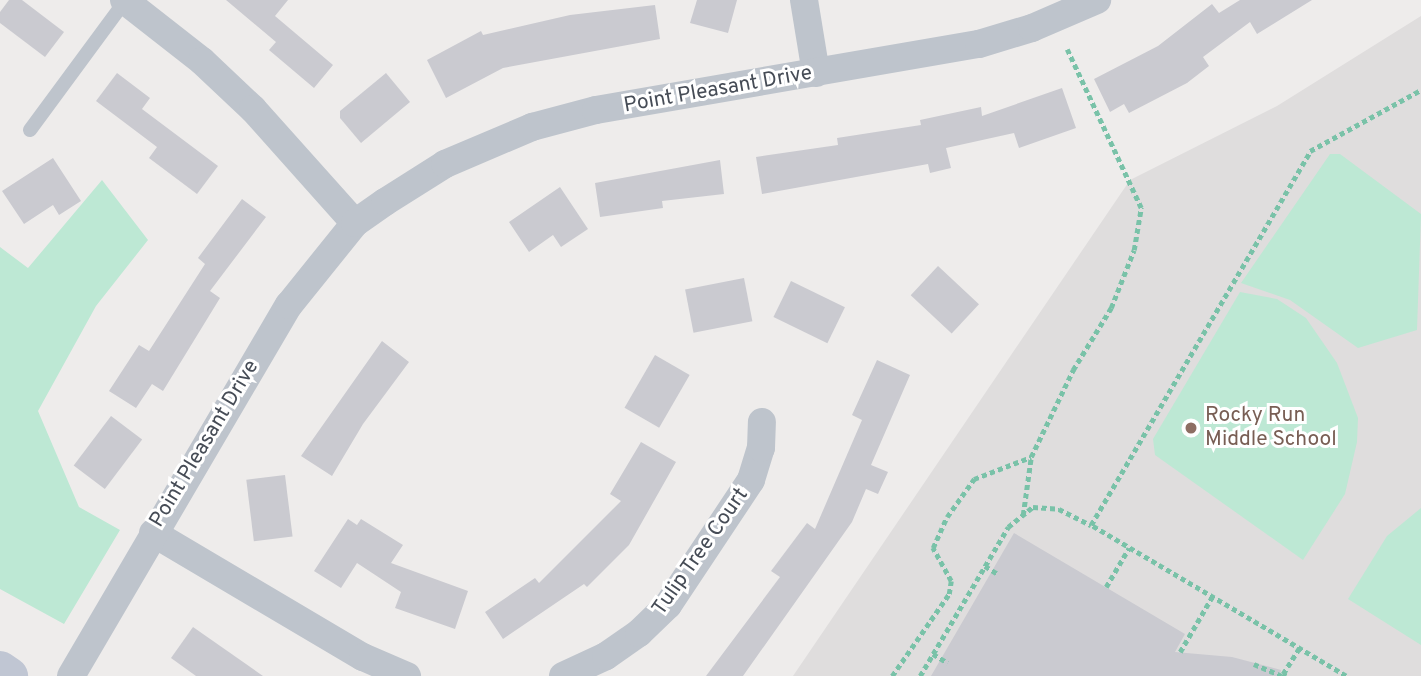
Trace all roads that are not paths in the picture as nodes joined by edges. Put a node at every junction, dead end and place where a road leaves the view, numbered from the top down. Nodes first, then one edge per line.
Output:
1 (804, 0) edge
2 (1097, 0) edge
3 (124, 1) edge
4 (816, 73) junction
5 (30, 130) dead end
6 (355, 223) junction
7 (762, 422) dead end
8 (153, 533) junction
9 (0, 670) edge
10 (9, 676) edge
11 (71, 676) edge
12 (407, 676) edge
13 (563, 676) edge

1 - 4 street
2 - 4 street, Point Pleasant Drive
3 - 5 lane
3 - 6 street
4 - 6 street, Point Pleasant Drive
6 - 8 street, Point Pleasant Drive
7 - 13 street, Tulip Tree Court
8 - 11 street, Point Pleasant Drive
8 - 12 street
9 - 10 main road

